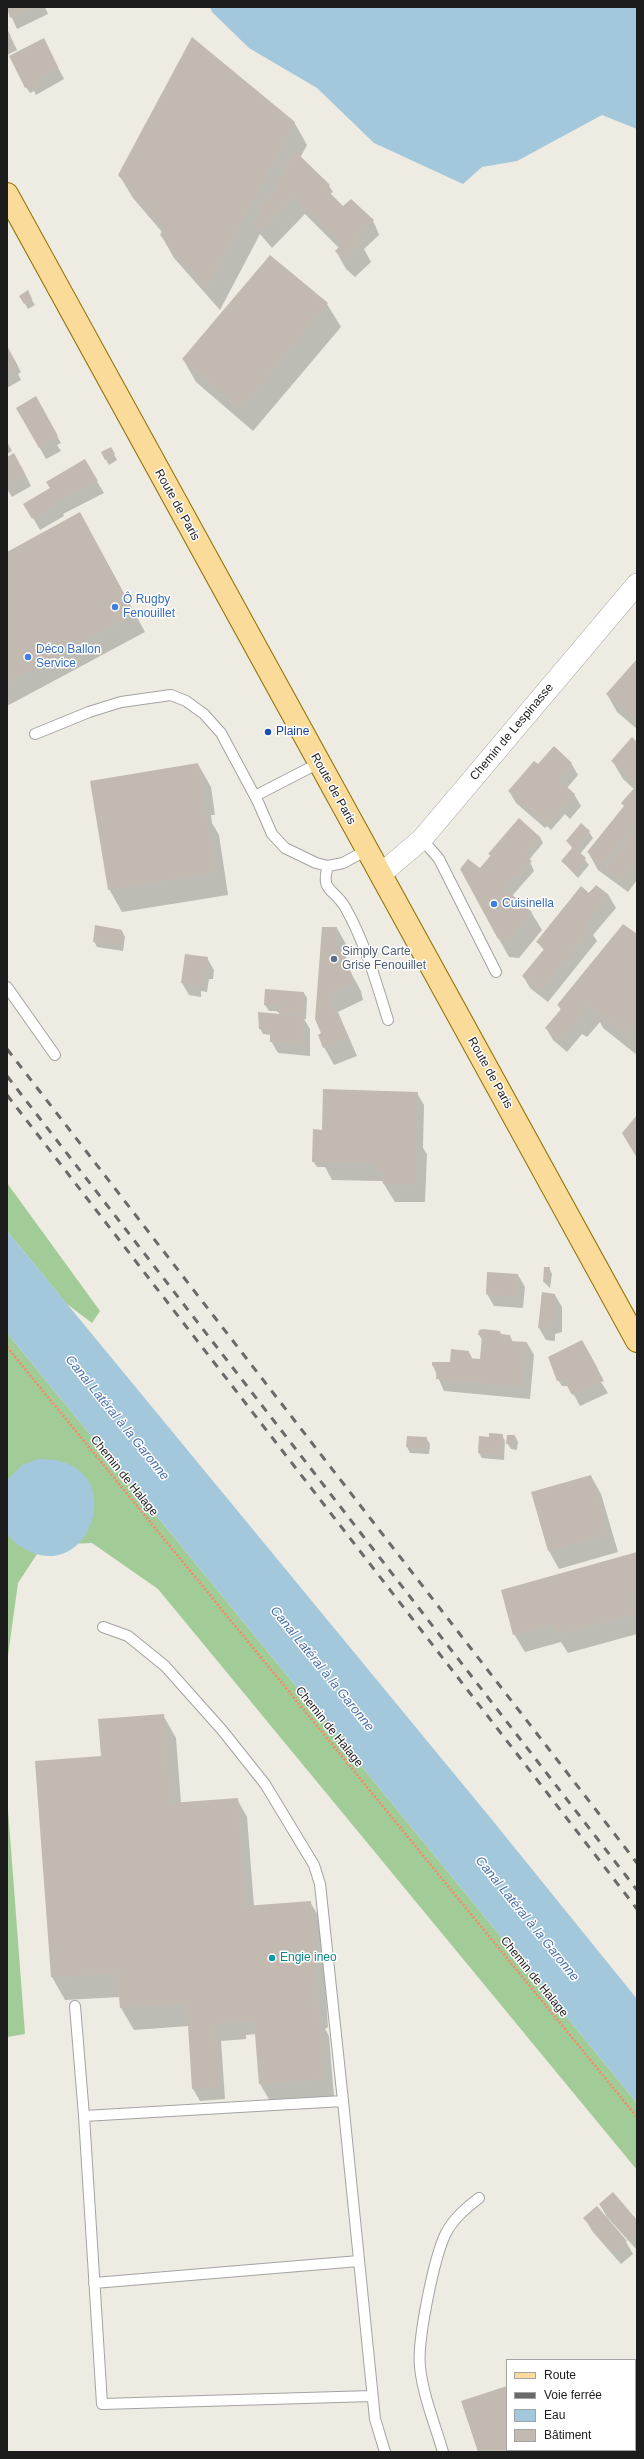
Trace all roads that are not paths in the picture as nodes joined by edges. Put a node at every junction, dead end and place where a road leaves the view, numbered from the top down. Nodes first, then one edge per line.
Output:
1 (7, 194) edge
2 (637, 584) edge
3 (35, 734) dead end
4 (319, 763) junction
5 (255, 796) junction
6 (422, 839) junction
7 (367, 850) junction
8 (328, 866) junction
9 (380, 874) junction
10 (496, 972) dead end
11 (7, 987) edge
12 (388, 1020) dead end
13 (55, 1055) dead end
14 (637, 1340) edge
15 (103, 1627) dead end
16 (75, 2006) dead end
17 (343, 2101) junction
18 (84, 2116) junction
19 (479, 2198) dead end
20 (359, 2261) junction
21 (94, 2283) junction
22 (372, 2396) junction
23 (385, 2452) edge
24 (443, 2452) edge

1 - 4 main road, Route de Paris
2 - 6 street, Chemin de Lespinasse
3 - 5 lane
4 - 5 lane
4 - 7 main road, Route de Paris
5 - 8 lane
6 - 9 street, Chemin de Lespinasse
6 - 10 lane
7 - 8 lane
7 - 9 main road, Route de Paris
8 - 12 lane
9 - 14 main road, Route de Paris
11 - 13 lane
15 - 17 lane
16 - 18 lane
17 - 18 lane
17 - 20 lane
18 - 21 lane
19 - 24 lane
20 - 21 lane
20 - 22 lane
21 - 22 lane
22 - 23 lane

